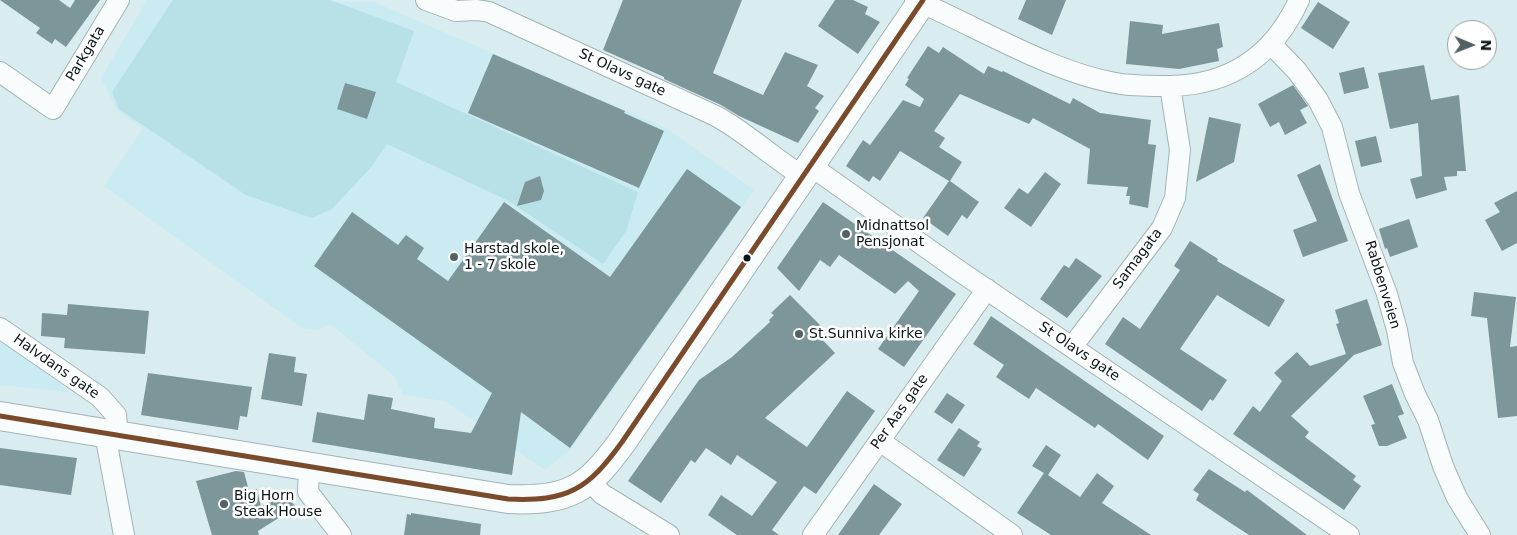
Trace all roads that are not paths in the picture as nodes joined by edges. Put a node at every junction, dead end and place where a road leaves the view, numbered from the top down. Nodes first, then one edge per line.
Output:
1 (119, 0) edge
2 (426, 0) edge
3 (1299, 0) edge
4 (920, 1) edge
5 (1271, 44) junction
6 (0, 72) edge
7 (1170, 86) junction
8 (808, 172) junction
9 (987, 289) junction
10 (0, 328) edge
11 (1072, 346) junction
12 (0, 416) edge
13 (111, 435) junction
14 (880, 442) junction
15 (309, 467) junction
16 (590, 481) junction
17 (124, 535) edge
18 (342, 535) edge
19 (669, 535) edge
20 (813, 535) edge
21 (1012, 535) edge
22 (1349, 535) edge
23 (1480, 535) edge

1 - 6 street, Parkgata
2 - 8 street, St Olavs gate
3 - 5 street
4 - 7 street
4 - 8 highway
5 - 7 street
5 - 23 street, Rabbenveien
7 - 11 street, Samagata
8 - 9 street, St Olavs gate
8 - 16 highway
9 - 11 street, St Olavs gate
9 - 14 street, Per Aas gate
10 - 13 street, Halvdans gate
11 - 22 street, St Olavs gate
12 - 13 highway
13 - 15 highway
13 - 17 street, Halvdans gate
14 - 20 street, Per Aas gate
14 - 21 street
15 - 16 highway
15 - 18 street
16 - 19 street

